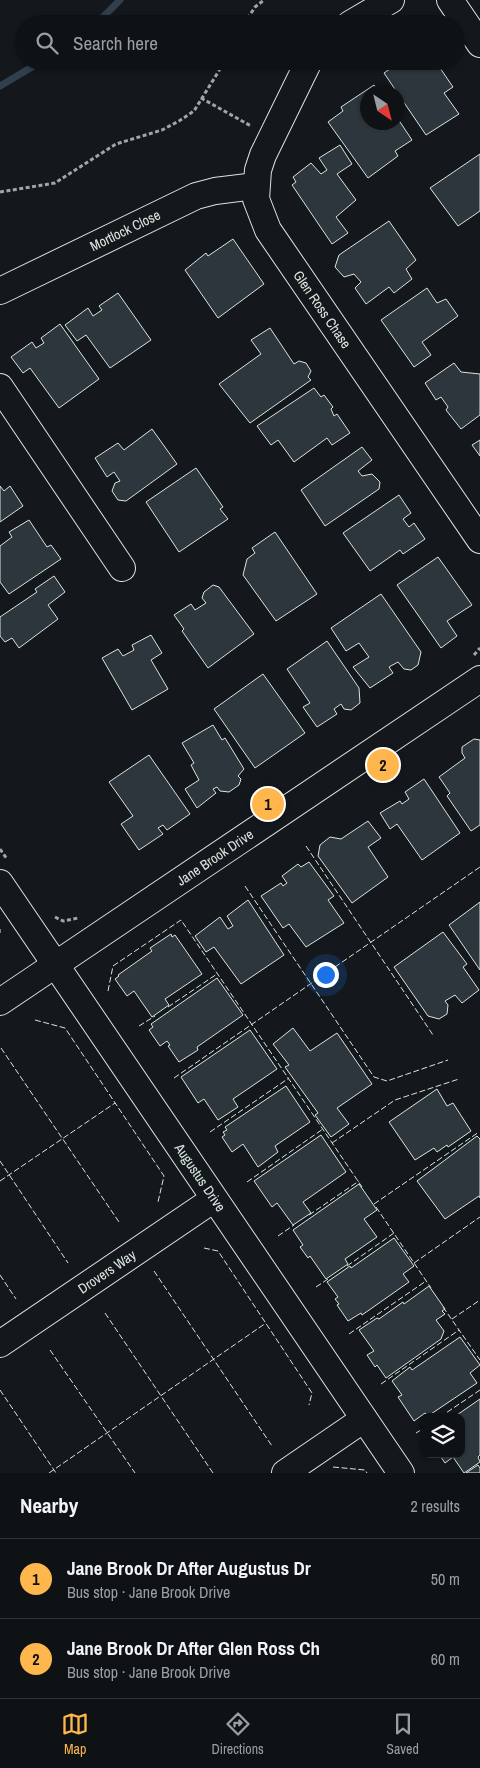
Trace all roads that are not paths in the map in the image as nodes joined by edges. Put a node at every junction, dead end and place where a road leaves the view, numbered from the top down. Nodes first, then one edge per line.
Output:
1 (392, 0) edge
2 (450, 0) edge
3 (366, 15) edge
4 (460, 15) edge
5 (465, 22) edge
6 (480, 44) edge
7 (305, 70) edge
8 (256, 186) junction
9 (0, 291) edge
10 (0, 387) edge
11 (480, 540) edge
12 (122, 568) dead end
13 (476, 668) edge
14 (5, 873) edge
15 (56, 965) junction
16 (0, 1002) edge
17 (214, 1199) junction
18 (0, 1344) edge
19 (364, 1419) junction
20 (285, 1473) edge
21 (402, 1473) edge

1 - 3 street
2 - 4 street
5 - 6 street
7 - 8 street, Glen Ross Chase
8 - 9 street, Mortlock Close
8 - 11 street, Glen Ross Chase
10 - 12 street
13 - 15 street, Jane Brook Drive
14 - 15 street, Augustus Drive
15 - 16 street, Jane Brook Drive
15 - 17 street, Augustus Drive
17 - 18 street, Drovers Way
17 - 19 street, Augustus Drive
19 - 20 street
19 - 21 street, Augustus Drive

